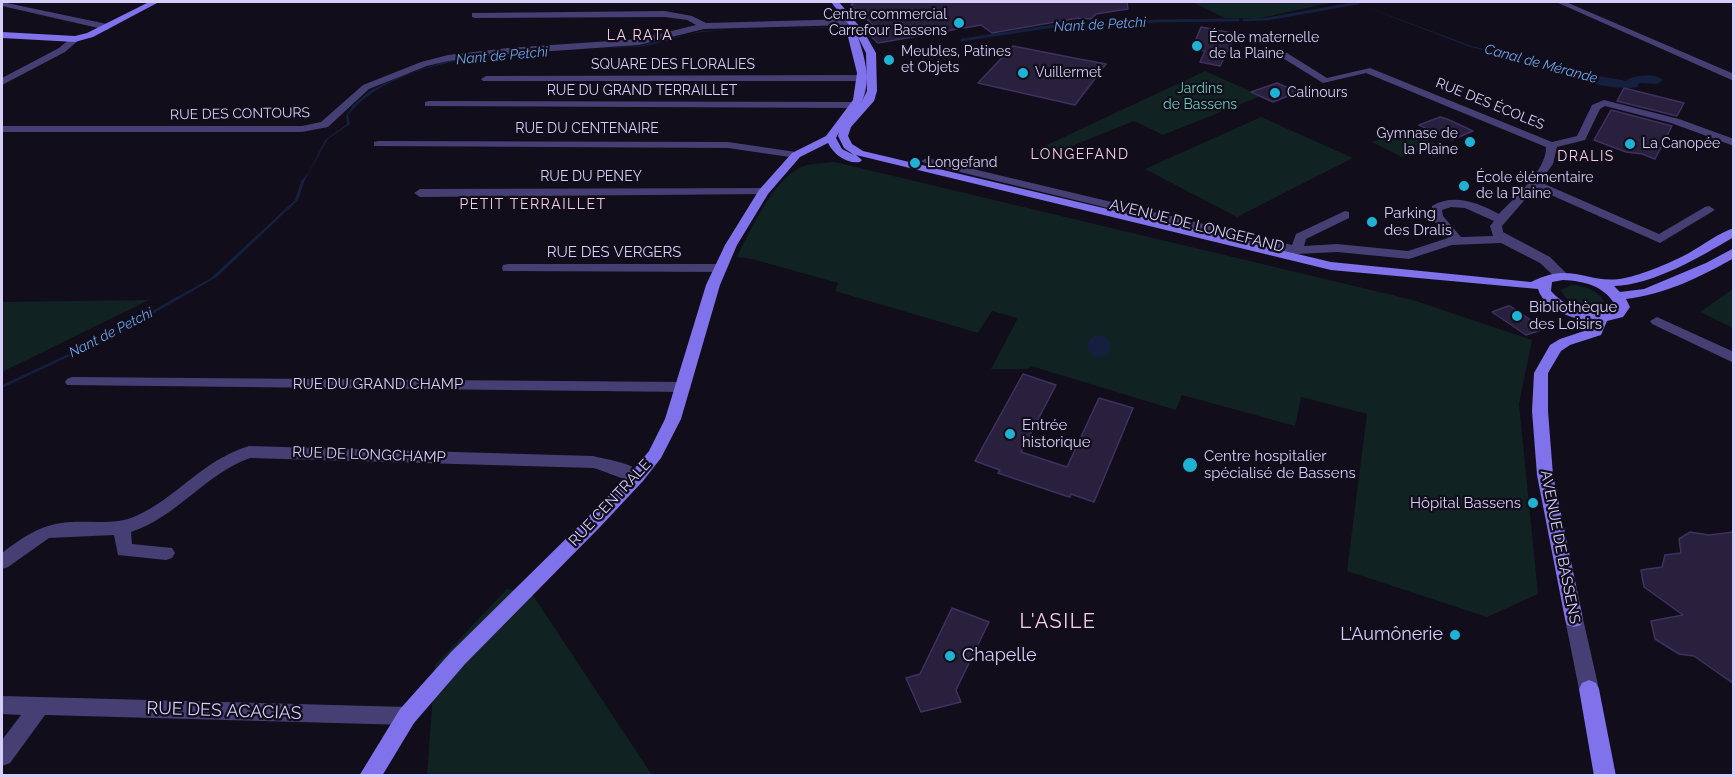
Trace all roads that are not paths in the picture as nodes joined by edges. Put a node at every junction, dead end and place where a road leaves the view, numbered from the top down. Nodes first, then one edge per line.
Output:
1 (155, 2) edge
2 (826, 2) edge
3 (835, 2) edge
4 (1560, 2) edge
5 (2, 3) edge
6 (475, 15) dead end
7 (847, 23) junction
8 (107, 27) junction
9 (704, 27) junction
10 (2, 35) edge
11 (75, 39) junction
12 (1284, 55) dead end
13 (860, 78) junction
14 (1734, 78) edge
15 (486, 79) dead end
16 (2, 82) edge
17 (429, 104) dead end
18 (855, 105) junction
19 (2, 129) edge
20 (831, 138) junction
21 (1734, 143) edge
22 (378, 144) dead end
23 (1551, 145) junction
24 (843, 146) junction
25 (796, 155) junction
26 (927, 161) dead end
27 (1533, 183) junction
28 (763, 192) junction
29 (420, 193) dead end
30 (1709, 210) dead end
31 (1345, 215) dead end
32 (1501, 220) junction
33 (1734, 232) edge
34 (1503, 239) junction
35 (1457, 240) junction
36 (1297, 250) junction
37 (1734, 252) edge
38 (508, 268) dead end
39 (721, 268) junction
40 (1562, 276) junction
41 (1545, 281) junction
42 (1596, 283) junction
43 (1617, 296) junction
44 (1554, 302) junction
45 (1572, 312) junction
46 (1600, 318) junction
47 (1657, 321) dead end
48 (1581, 336) junction
49 (1734, 358) edge
50 (72, 382) dead end
51 (684, 387) junction
52 (637, 477) junction
53 (122, 529) junction
54 (166, 553) dead end
55 (2, 562) edge
56 (1574, 619) joint
57 (1589, 688) joint
58 (2, 705) edge
59 (40, 706) junction
60 (407, 716) junction
61 (2, 756) edge
62 (370, 776) edge
63 (1605, 776) edge

1 - 8 main road
2 - 7 main road
3 - 7 main road
4 - 14 street
5 - 8 street
6 - 9 street
7 - 9 street, RUE DES CONTOURS
7 - 13 main road
7 - 24 main road
8 - 11 main road
9 - 19 street, RUE DES CONTOURS
10 - 11 main road
11 - 16 street
12 - 23 street, RUE DES ÉCOLES
13 - 15 street, SQUARE DES FLORALIES
13 - 18 main road
17 - 18 street, RUE DU GRAND TERRAILLET
18 - 20 main road
20 - 24 street
20 - 25 main road
21 - 23 street
22 - 25 street, RUE DU CENTENAIRE
23 - 27 street, RUE DES ÉCOLES
24 - 25 main road
24 - 41 main road, AVENUE DE LONGEFAND
24 - 44 main road, AVENUE DE LONGEFAND
25 - 28 main road, RUE CENTRALE
26 - 36 street
27 - 30 street
27 - 32 street, RUE DES ÉCOLES
28 - 29 street, RUE DU PENEY
28 - 39 main road, RUE CENTRALE
31 - 36 street
32 - 34 street
32 - 35 street
33 - 42 main road
34 - 35 street
34 - 40 street
35 - 36 street
37 - 43 main road
38 - 39 street, RUE DES VERGERS
39 - 51 main road, RUE CENTRALE
40 - 41 main road, AVENUE DE LONGEFAND
40 - 42 main road
41 - 44 main road
42 - 43 main road
43 - 46 main road
44 - 45 main road, AVENUE DE LONGEFAND
45 - 46 main road, AVENUE DE LONGEFAND
45 - 48 main road
46 - 48 main road, AVENUE DE BASSENS
47 - 49 street
48 - 56 main road, AVENUE DE BASSENS
50 - 51 street, RUE DU GRAND CHAMP
51 - 52 main road, RUE CENTRALE
52 - 53 street, RUE DE LONGCHAMP
52 - 60 main road, RUE CENTRALE
53 - 54 street
53 - 55 street, RUE DE LONGCHAMP
56 - 57 street, AVENUE DE BASSENS
57 - 63 main road, AVENUE DE BASSENS
58 - 59 street, RUE DES ACACIAS
59 - 60 street, RUE DES ACACIAS
59 - 61 street
60 - 62 main road, RUE CENTRALE

